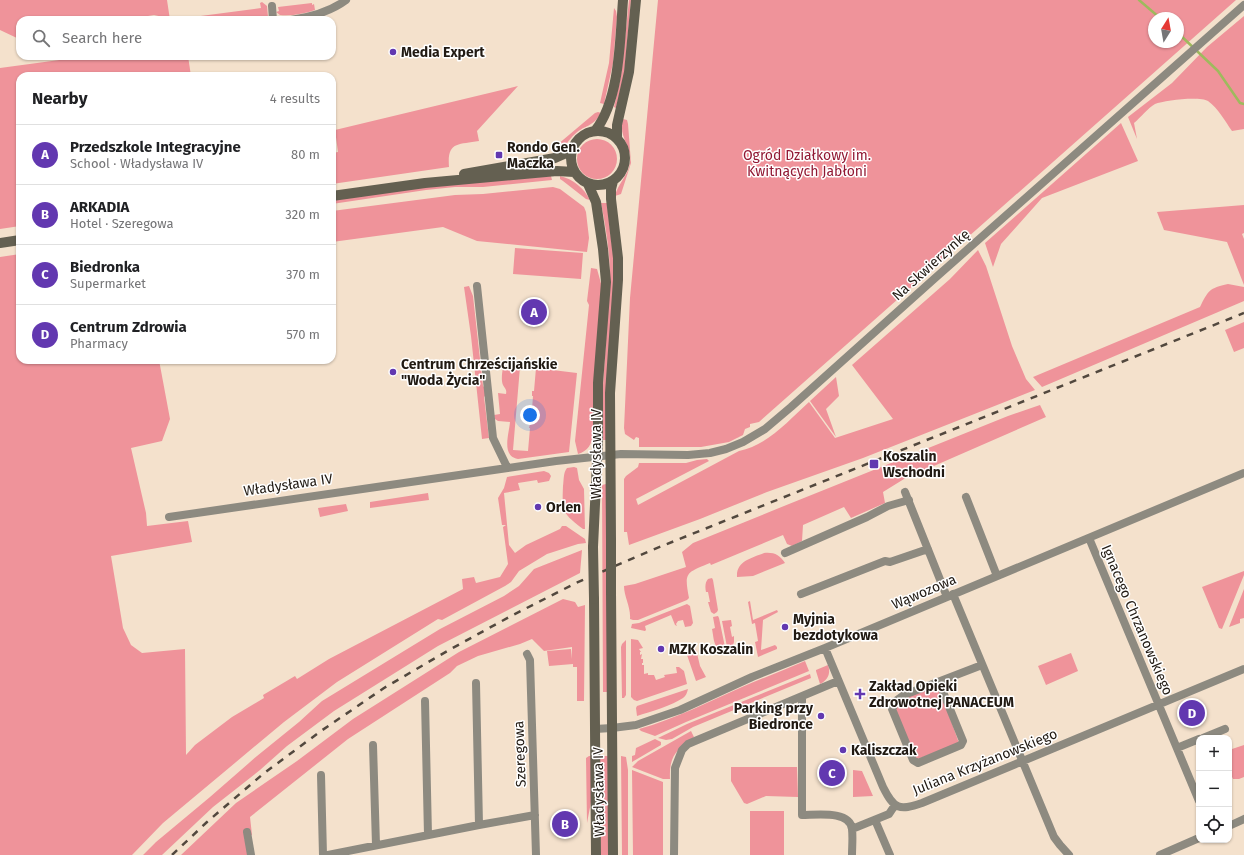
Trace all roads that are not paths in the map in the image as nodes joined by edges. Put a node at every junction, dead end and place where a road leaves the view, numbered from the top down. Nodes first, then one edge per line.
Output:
1 (346, 0) edge
2 (623, 0) edge
3 (636, 0) edge
4 (1244, 5) edge
5 (272, 6) dead end
6 (273, 16) edge
7 (310, 16) edge
8 (595, 131) junction
9 (617, 139) junction
10 (571, 151) junction
11 (574, 172) junction
12 (613, 181) junction
13 (425, 182) junction
14 (588, 184) junction
15 (336, 195) edge
16 (16, 241) edge
17 (0, 243) edge
18 (476, 286) dead end
19 (611, 455) junction
20 (597, 456) junction
21 (507, 467) junction
22 (1244, 473) edge
23 (905, 492) dead end
24 (966, 497) dead end
25 (909, 500) junction
26 (169, 517) dead end
27 (1088, 538) junction
28 (928, 549) junction
29 (785, 553) dead end
30 (997, 576) junction
31 (801, 594) dead end
32 (950, 595) junction
33 (825, 648) junction
34 (528, 654) dead end
35 (982, 665) junction
36 (1244, 669) edge
37 (838, 681) junction
38 (939, 682) junction
39 (476, 683) dead end
40 (802, 696) junction
41 (425, 701) dead end
42 (1158, 705) junction
43 (612, 728) junction
44 (595, 729) junction
45 (1226, 729) dead end
46 (1211, 735) edge
47 (1196, 740) edge
48 (373, 745) dead end
49 (1177, 748) junction
50 (1023, 760) junction
51 (321, 775) dead end
52 (1196, 794) edge
53 (895, 806) junction
54 (535, 815) junction
55 (1244, 819) edge
56 (875, 820) junction
57 (479, 825) junction
58 (1232, 825) edge
59 (852, 829) junction
60 (247, 832) dead end
61 (428, 835) junction
62 (1196, 839) edge
63 (376, 845) junction
64 (252, 855) edge
65 (323, 855) edge
66 (328, 855) edge
67 (536, 855) edge
68 (596, 855) edge
69 (613, 855) edge
70 (674, 855) edge
71 (852, 855) edge
72 (890, 855) edge
73 (1069, 855) edge
74 (1160, 855) edge

1 - 7 street
2 - 8 main road
3 - 9 main road
4 - 19 street, Na Skwierzynkę
5 - 6 street
8 - 9 main road
8 - 10 main road
9 - 12 main road
10 - 11 main road
10 - 13 main road
11 - 13 main road
11 - 14 main road
12 - 14 main road
12 - 19 main road, Władysława IV
13 - 15 main road
14 - 20 main road, Władysława IV
16 - 17 main road
18 - 21 street
19 - 20 street, Na Skwierzynkę
19 - 43 main road, Władysława IV, bridge
20 - 21 street, Władysława IV
20 - 44 main road, Władysława IV, bridge
21 - 26 street, Władysława IV
22 - 27 street, Wąwozowa
23 - 25 street
24 - 30 street
25 - 28 street
25 - 29 street
27 - 30 street, Wąwozowa
27 - 42 street, Ignacego Chrzanowskiego
28 - 31 street
28 - 32 street
30 - 32 street, Wąwozowa
32 - 33 street, Wąwozowa
32 - 35 street
33 - 37 street
33 - 43 street, Wąwozowa
34 - 54 street, Szeregowa
35 - 38 street
35 - 50 street
36 - 42 street, Juliana Krzyżanowskiego
37 - 40 street
37 - 53 street
38 - 38 street
39 - 57 street
40 - 59 street
40 - 70 street
41 - 61 street
42 - 49 street, Ignacego Chrzanowskiego
42 - 50 street, Juliana Krzyżanowskiego
43 - 44 street, Władysława IV
43 - 69 main road, Władysława IV
44 - 68 main road, Władysława IV
45 - 46 street
47 - 49 street
48 - 63 street
49 - 52 street, Ignacego Chrzanowskiego
50 - 53 street, Juliana Krzyżanowskiego
50 - 73 street
51 - 65 street
53 - 56 street
54 - 57 street
54 - 67 street, Szeregowa
55 - 58 street
56 - 59 street
56 - 72 street
57 - 61 street
59 - 71 street
60 - 64 street
61 - 63 street
62 - 74 street
63 - 66 street

